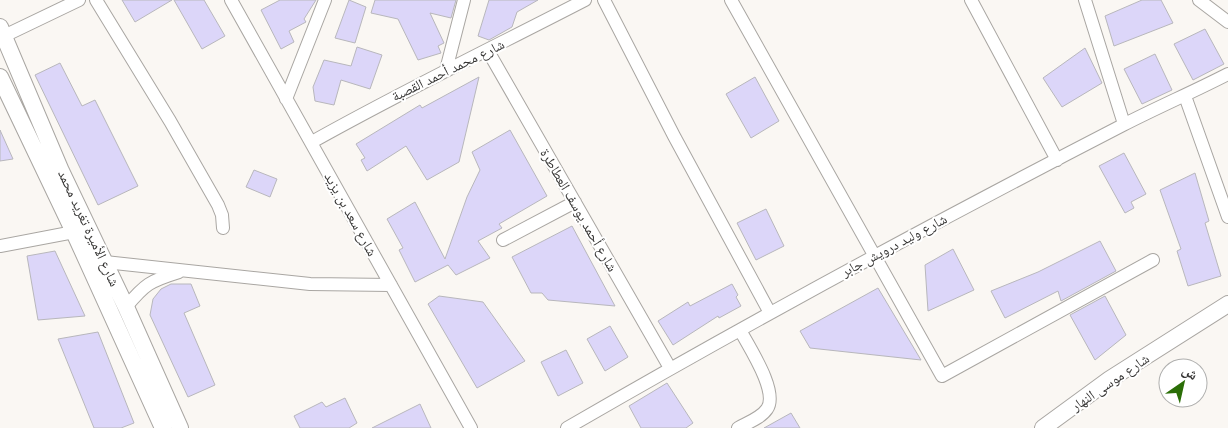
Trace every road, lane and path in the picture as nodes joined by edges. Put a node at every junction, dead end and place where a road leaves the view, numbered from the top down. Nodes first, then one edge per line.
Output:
1 (79, 0) edge
2 (96, 0) edge
3 (231, 0) edge
4 (325, 0) edge
5 (464, 0) edge
6 (585, 0) edge
7 (604, 0) edge
8 (731, 0) edge
9 (972, 0) edge
10 (1085, 0) edge
11 (1199, 0) edge
12 (1228, 22) edge
13 (2, 32) edge
14 (488, 51) junction
15 (446, 70) junction
16 (1228, 74) edge
17 (0, 77) edge
18 (1185, 96) junction
19 (286, 99) junction
20 (1124, 124) junction
21 (312, 142) junction
22 (1057, 160) junction
23 (575, 202) junction
24 (1228, 218) edge
25 (223, 228) dead end
26 (74, 232) junction
27 (502, 240) dead end
28 (0, 246) edge
29 (874, 256) junction
30 (1153, 260) dead end
31 (105, 262) junction
32 (184, 270) junction
33 (391, 285) junction
34 (1228, 304) edge
35 (126, 307) junction
36 (770, 313) junction
37 (740, 330) junction
38 (670, 368) junction
39 (163, 428) edge
40 (180, 428) edge
41 (472, 428) edge
42 (567, 428) edge
43 (738, 428) edge
44 (1043, 428) edge

1 - 13 street
2 - 25 street
3 - 19 street, شارع سعد بن يزيد
4 - 19 street
5 - 15 street
6 - 14 street, شارع محمد أحمد القصبة
7 - 36 street
8 - 29 street
9 - 22 street
10 - 20 street
11 - 12 street
13 - 31 street, شارع الأميرة تغريد محمد
14 - 15 street, شارع محمد أحمد القصبة
14 - 23 street, شارع أحمد يوسف العطاطرة
15 - 21 street, شارع محمد أحمد القصبة
16 - 18 street, شارع وليد درويش جابر
17 - 26 street, شارع الأميرة تغريد محمد
18 - 20 street, شارع وليد درويش جابر
18 - 24 street
19 - 21 street, شارع سعد بن يزيد
20 - 22 street, شارع وليد درويش جابر
21 - 33 street, شارع سعد بن يزيد
22 - 29 street, شارع وليد درويش جابر
23 - 27 street
23 - 38 street, شارع أحمد يوسف العطاطرة
26 - 28 street
26 - 39 street, شارع الأميرة تغريد محمد
29 - 30 street
29 - 36 street, شارع وليد درويش جابر
31 - 32 street
31 - 35 street, شارع الأميرة تغريد محمد
32 - 33 street
32 - 35 street
33 - 41 street, شارع سعد بن يزيد
34 - 44 street, شارع موسى النهار
35 - 40 street, شارع الأميرة تغريد محمد
36 - 37 street, شارع وليد درويش جابر
37 - 38 street, شارع وليد درويش جابر
37 - 43 street
38 - 42 street, شارع وليد درويش جابر

